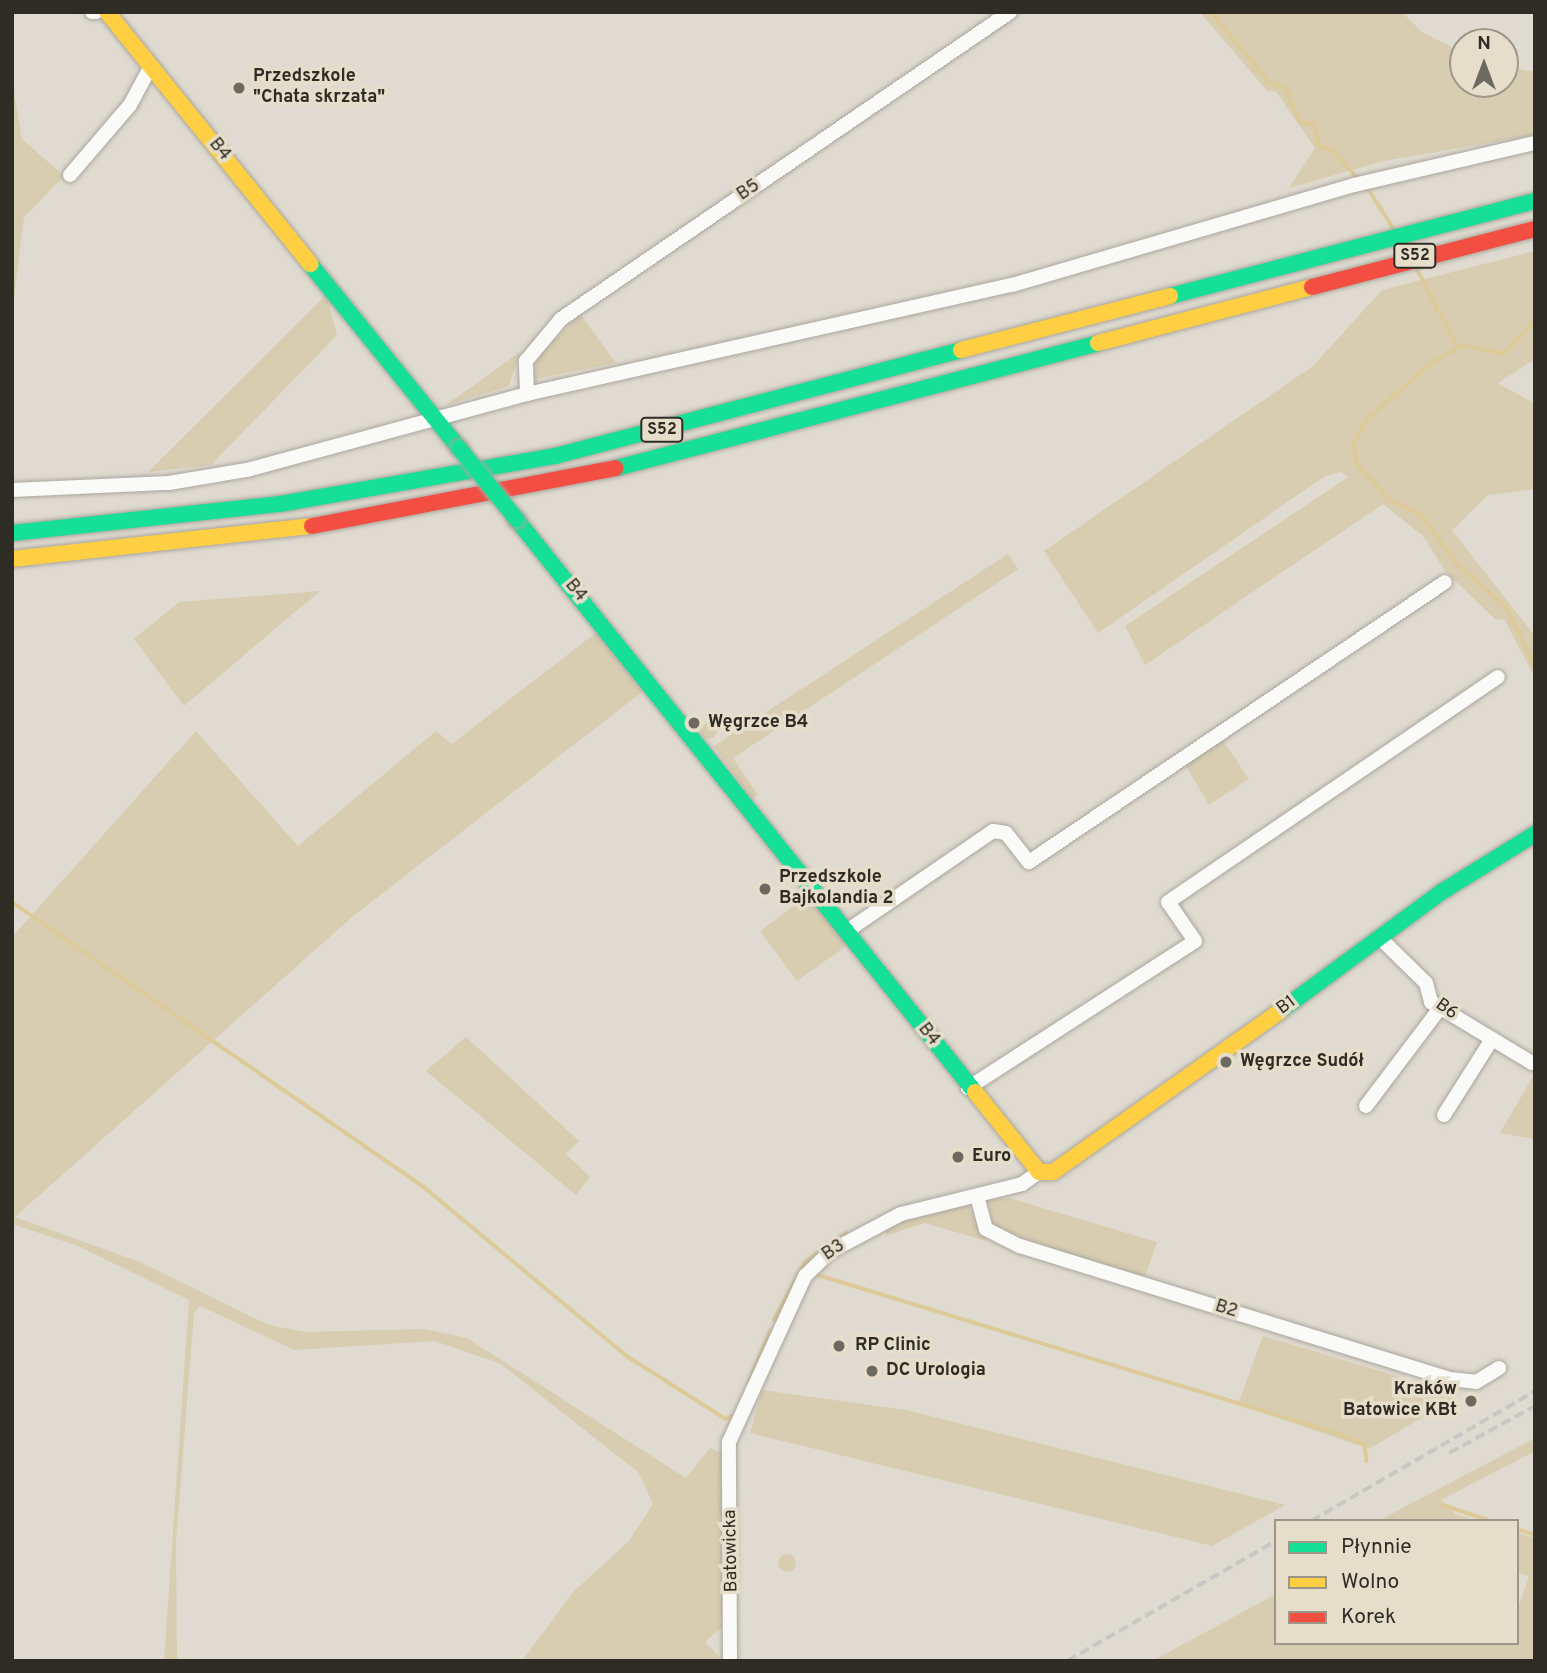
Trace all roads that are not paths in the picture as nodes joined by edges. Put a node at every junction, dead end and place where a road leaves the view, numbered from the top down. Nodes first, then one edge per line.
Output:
1 (107, 12) edge
2 (1010, 12) edge
3 (150, 66) junction
4 (1535, 143) edge
5 (70, 175) dead end
6 (1535, 201) edge
7 (1535, 229) edge
8 (527, 394) junction
9 (434, 417) junction
10 (12, 490) edge
11 (12, 533) edge
12 (12, 559) edge
13 (1445, 582) dead end
14 (1498, 677) dead end
15 (1535, 834) edge
16 (846, 931) junction
17 (1380, 938) junction
18 (1440, 1007) junction
19 (1492, 1039) junction
20 (1532, 1063) dead end
21 (968, 1088) junction
22 (1366, 1106) dead end
23 (1444, 1115) dead end
24 (1038, 1172) junction
25 (977, 1196) junction
26 (1499, 1368) dead end
27 (729, 1442) joint
28 (730, 1661) edge

1 - 3 main road, B4
2 - 8 street, B5
3 - 5 street
3 - 9 main road, B4
4 - 8 street
6 - 11 main road, S52
7 - 12 main road, S52
8 - 9 street
9 - 10 street
9 - 16 main road, B4, bridge
13 - 16 street
14 - 21 street
15 - 17 main road, B1
16 - 21 main road, B4
17 - 18 street, B6
17 - 24 main road, B1
18 - 19 street, B6
18 - 22 street
19 - 20 street, B6
19 - 23 street
21 - 24 main road, B4
24 - 25 street, B3
25 - 26 street, B2
25 - 27 street, B3
27 - 28 street, Batowicka

